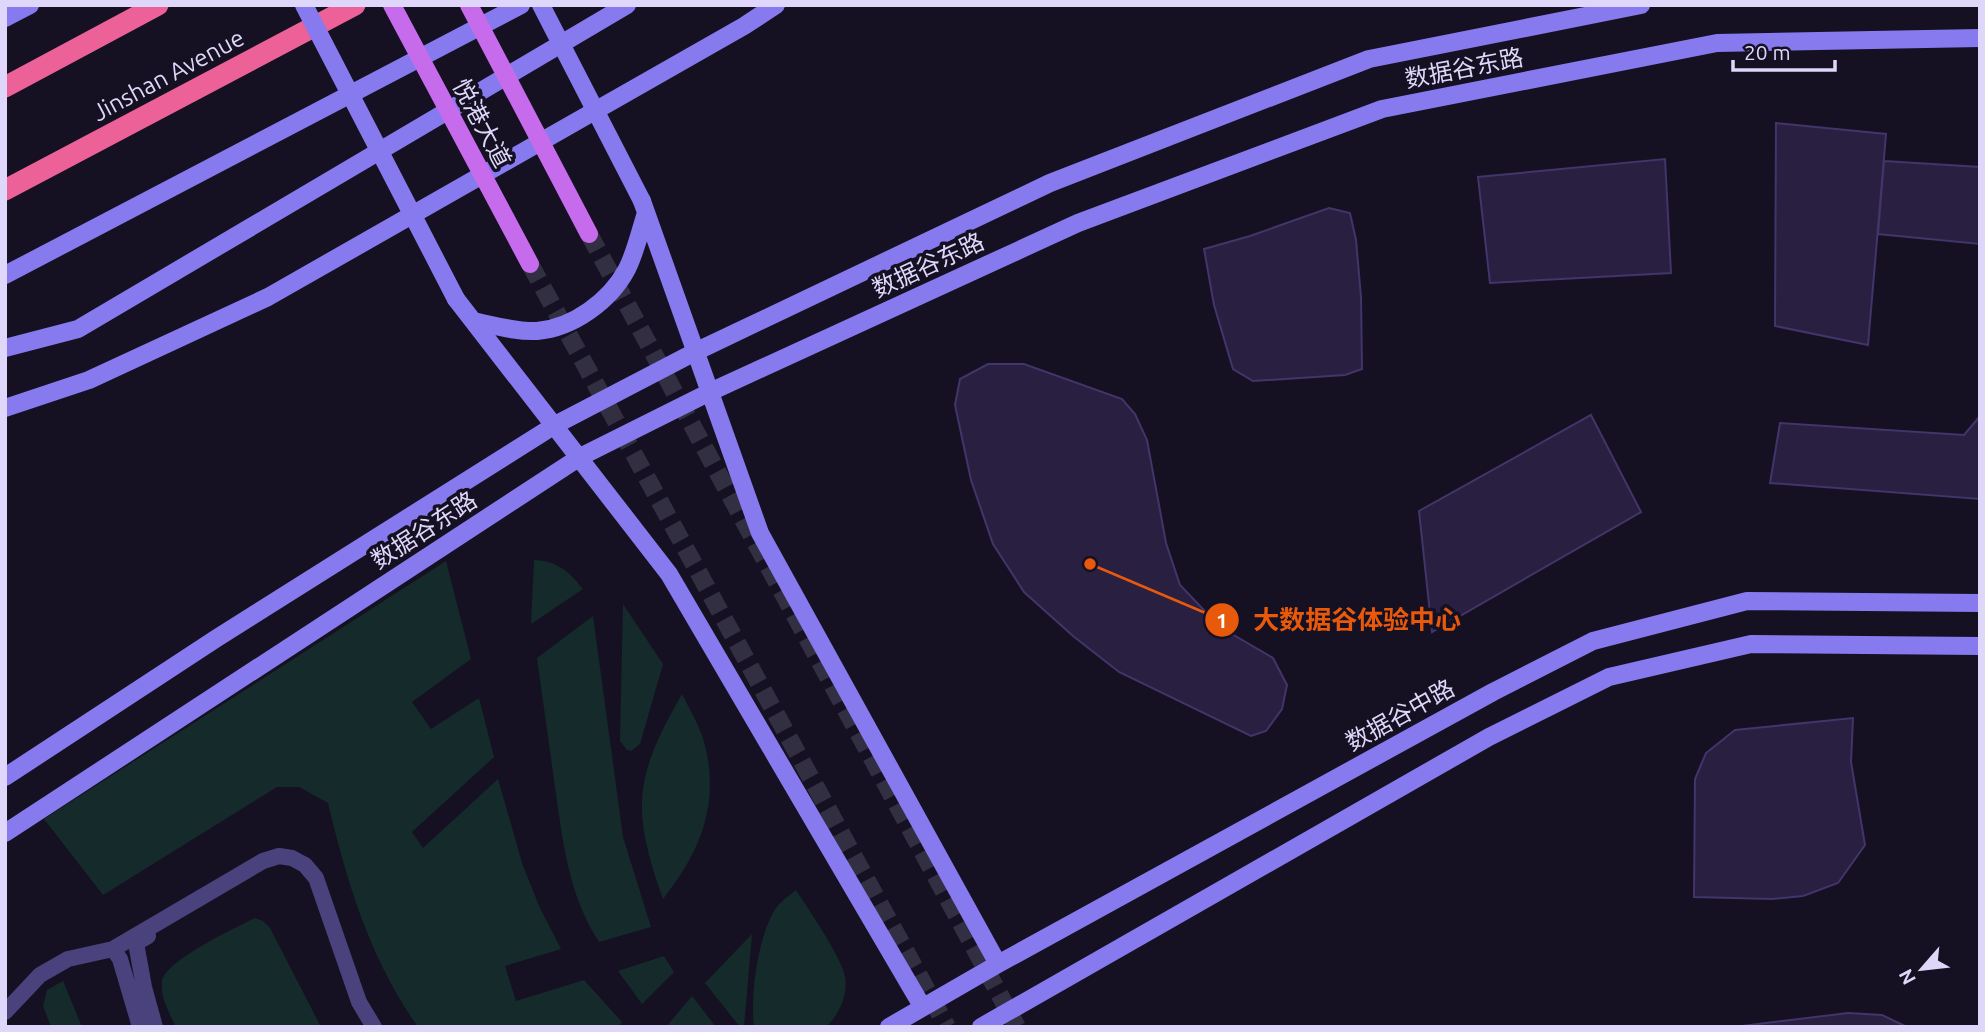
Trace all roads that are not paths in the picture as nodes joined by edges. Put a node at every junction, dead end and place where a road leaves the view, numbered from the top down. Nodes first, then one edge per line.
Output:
1 (30, 5) edge
2 (158, 5) edge
3 (304, 5) edge
4 (355, 5) edge
5 (392, 5) edge
6 (470, 5) edge
7 (521, 5) edge
8 (541, 5) edge
9 (627, 5) edge
10 (776, 5) edge
11 (1641, 5) edge
12 (5, 18) edge
13 (1980, 38) edge
14 (5, 86) edge
15 (5, 190) edge
16 (644, 207) junction
17 (589, 234) tunnel mouth
18 (530, 264) tunnel mouth
19 (5, 275) edge
20 (473, 321) junction
21 (5, 348) edge
22 (695, 352) junction
23 (710, 392) junction
24 (5, 408) edge
25 (555, 425) junction
26 (580, 457) junction
27 (1980, 603) edge
28 (1980, 646) edge
29 (5, 777) edge
30 (5, 833) edge
31 (113, 949) junction
32 (998, 964) junction
33 (922, 1006) junction
34 (5, 1012) edge
35 (140, 1027) edge
36 (155, 1027) edge
37 (365, 1027) edge
38 (373, 1027) edge
39 (890, 1027) edge
40 (981, 1027) edge

1 - 12 main road
2 - 14 highway
3 - 20 main road, bridge
4 - 15 highway, Jinshan Avenue
5 - 18 main road, 悦港大道, bridge
6 - 17 main road, 悦港大道, bridge
7 - 19 main road
8 - 16 main road, bridge
9 - 21 main road, bridge
10 - 24 main road
11 - 22 main road, 数据谷东路
13 - 23 main road, 数据谷东路
16 - 20 main road
16 - 22 main road
20 - 25 main road
22 - 23 main road
22 - 25 main road, 数据谷东路
23 - 26 main road, 数据谷东路
23 - 32 main road
25 - 26 main road
25 - 29 main road, 数据谷东路
26 - 30 main road, 数据谷东路
26 - 33 main road
27 - 32 main road, 数据谷中路
28 - 40 main road
31 - 34 lane
31 - 35 lane
31 - 38 lane
32 - 33 main road, 数据谷中路
33 - 39 main road, 数据谷中路
36 - 37 lane

